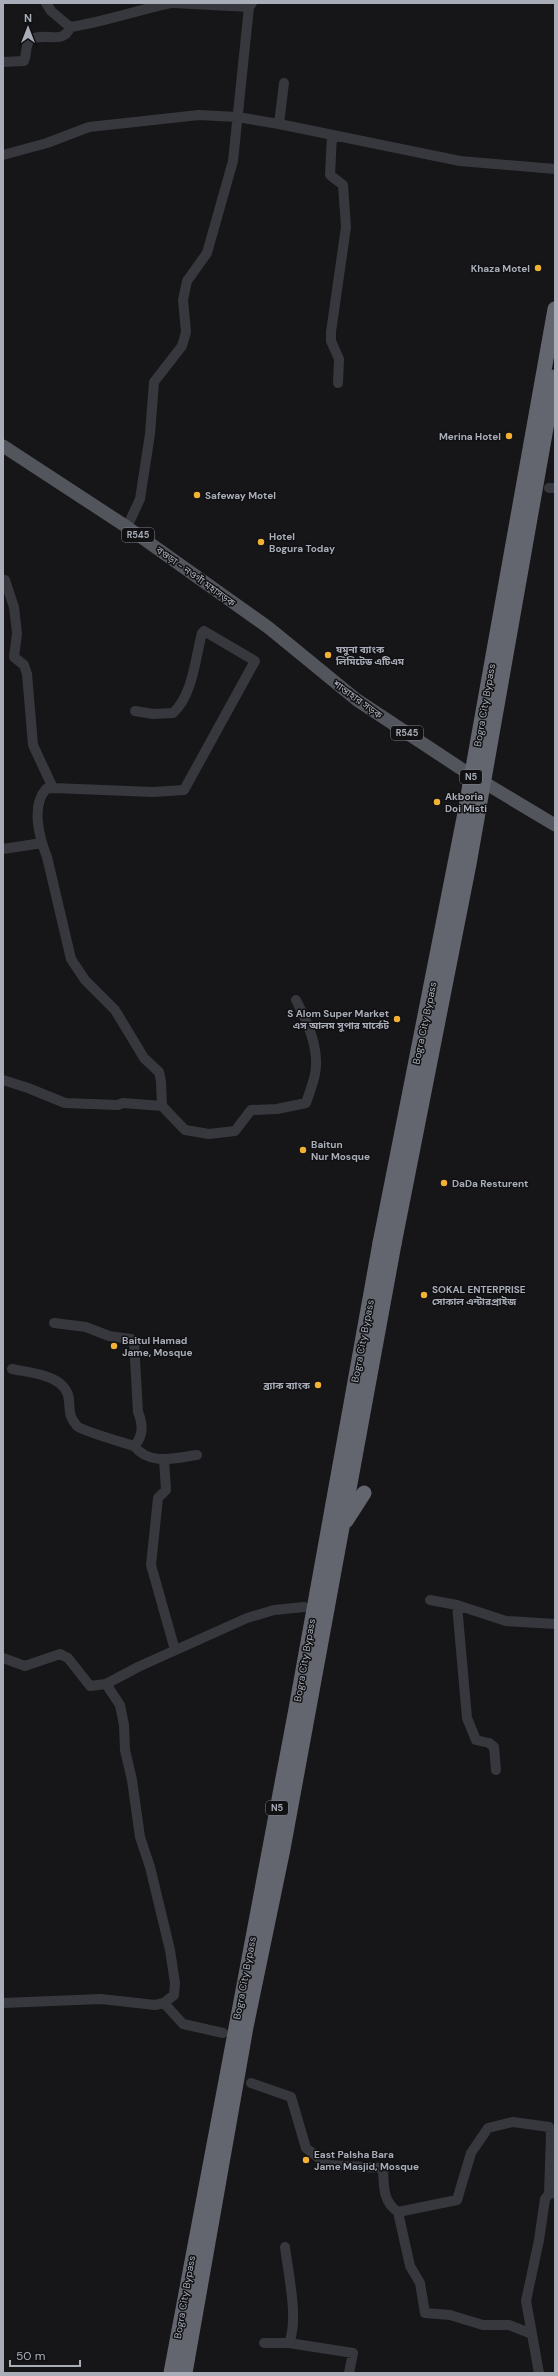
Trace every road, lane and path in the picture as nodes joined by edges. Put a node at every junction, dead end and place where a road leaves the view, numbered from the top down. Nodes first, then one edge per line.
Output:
1 (46, 3) edge
2 (173, 3) edge
3 (205, 4) edge
4 (251, 5) edge
5 (70, 27) junction
6 (3, 62) edge
7 (284, 83) dead end
8 (237, 117) junction
9 (279, 124) junction
10 (332, 135) junction
11 (3, 155) edge
12 (555, 169) edge
13 (555, 309) edge
14 (555, 377) edge
15 (338, 383) dead end
16 (3, 446) edge
17 (127, 527) junction
18 (5, 580) dead end
19 (269, 628) joint
20 (135, 711) dead end
21 (53, 788) junction
22 (555, 825) edge
23 (42, 843) junction
24 (3, 849) edge
25 (296, 1000) dead end
26 (3, 1080) edge
27 (162, 1106) junction
28 (387, 1243) junction
29 (54, 1323) dead end
30 (12, 1369) dead end
31 (134, 1446) junction
32 (196, 1455) dead end
33 (164, 1460) junction
34 (364, 1493) dead end
35 (342, 1528) junction
36 (430, 1600) dead end
37 (457, 1605) junction
38 (304, 1607) dead end
39 (555, 1624) edge
40 (175, 1650) junction
41 (3, 1658) edge
42 (106, 1684) junction
43 (496, 1770) dead end
44 (3, 2003) edge
45 (164, 2003) junction
46 (223, 2033) dead end
47 (250, 2083) dead end
48 (552, 2193) edge
49 (398, 2212) junction
50 (285, 2247) dead end
51 (532, 2334) junction
52 (289, 2342) junction
53 (264, 2343) dead end
54 (171, 2373) edge
55 (185, 2373) edge
56 (349, 2373) edge
57 (538, 2373) edge

1 - 5 street
2 - 3 street
2 - 5 street
3 - 4 street
4 - 8 street
5 - 6 street
7 - 9 street
8 - 9 street
8 - 11 street
8 - 17 street
9 - 10 street
10 - 12 street
10 - 15 street
13 - 28 highway, Bogra City Bypass / N5, bridge
14 - 28 highway, Bogra City Bypass / N5, bridge
16 - 17 main road, বগুড়া - নওগাঁ মহাসড়ক / R545
17 - 19 main road, বগুড়া - নওগাঁ মহাসড়ক / R545
18 - 21 street
19 - 22 main road, শান্তাহার সড়ক / R545
20 - 21 street
21 - 23 street
23 - 24 street
23 - 27 street
25 - 27 street
26 - 27 street
28 - 35 highway, Bogra City Bypass / N5
28 - 54 highway, Bogra City Bypass / N5
29 - 31 street
30 - 31 street
31 - 33 street
32 - 33 street
33 - 40 street
34 - 35 highway
35 - 55 highway, Bogra City Bypass / N5
36 - 37 street
37 - 39 street
37 - 43 street
38 - 40 street
40 - 42 street
41 - 42 street
42 - 45 street
44 - 45 street
45 - 46 street
47 - 49 street
48 - 49 street
48 - 51 street
49 - 51 street
50 - 52 street
51 - 57 street
52 - 53 street
52 - 56 street

